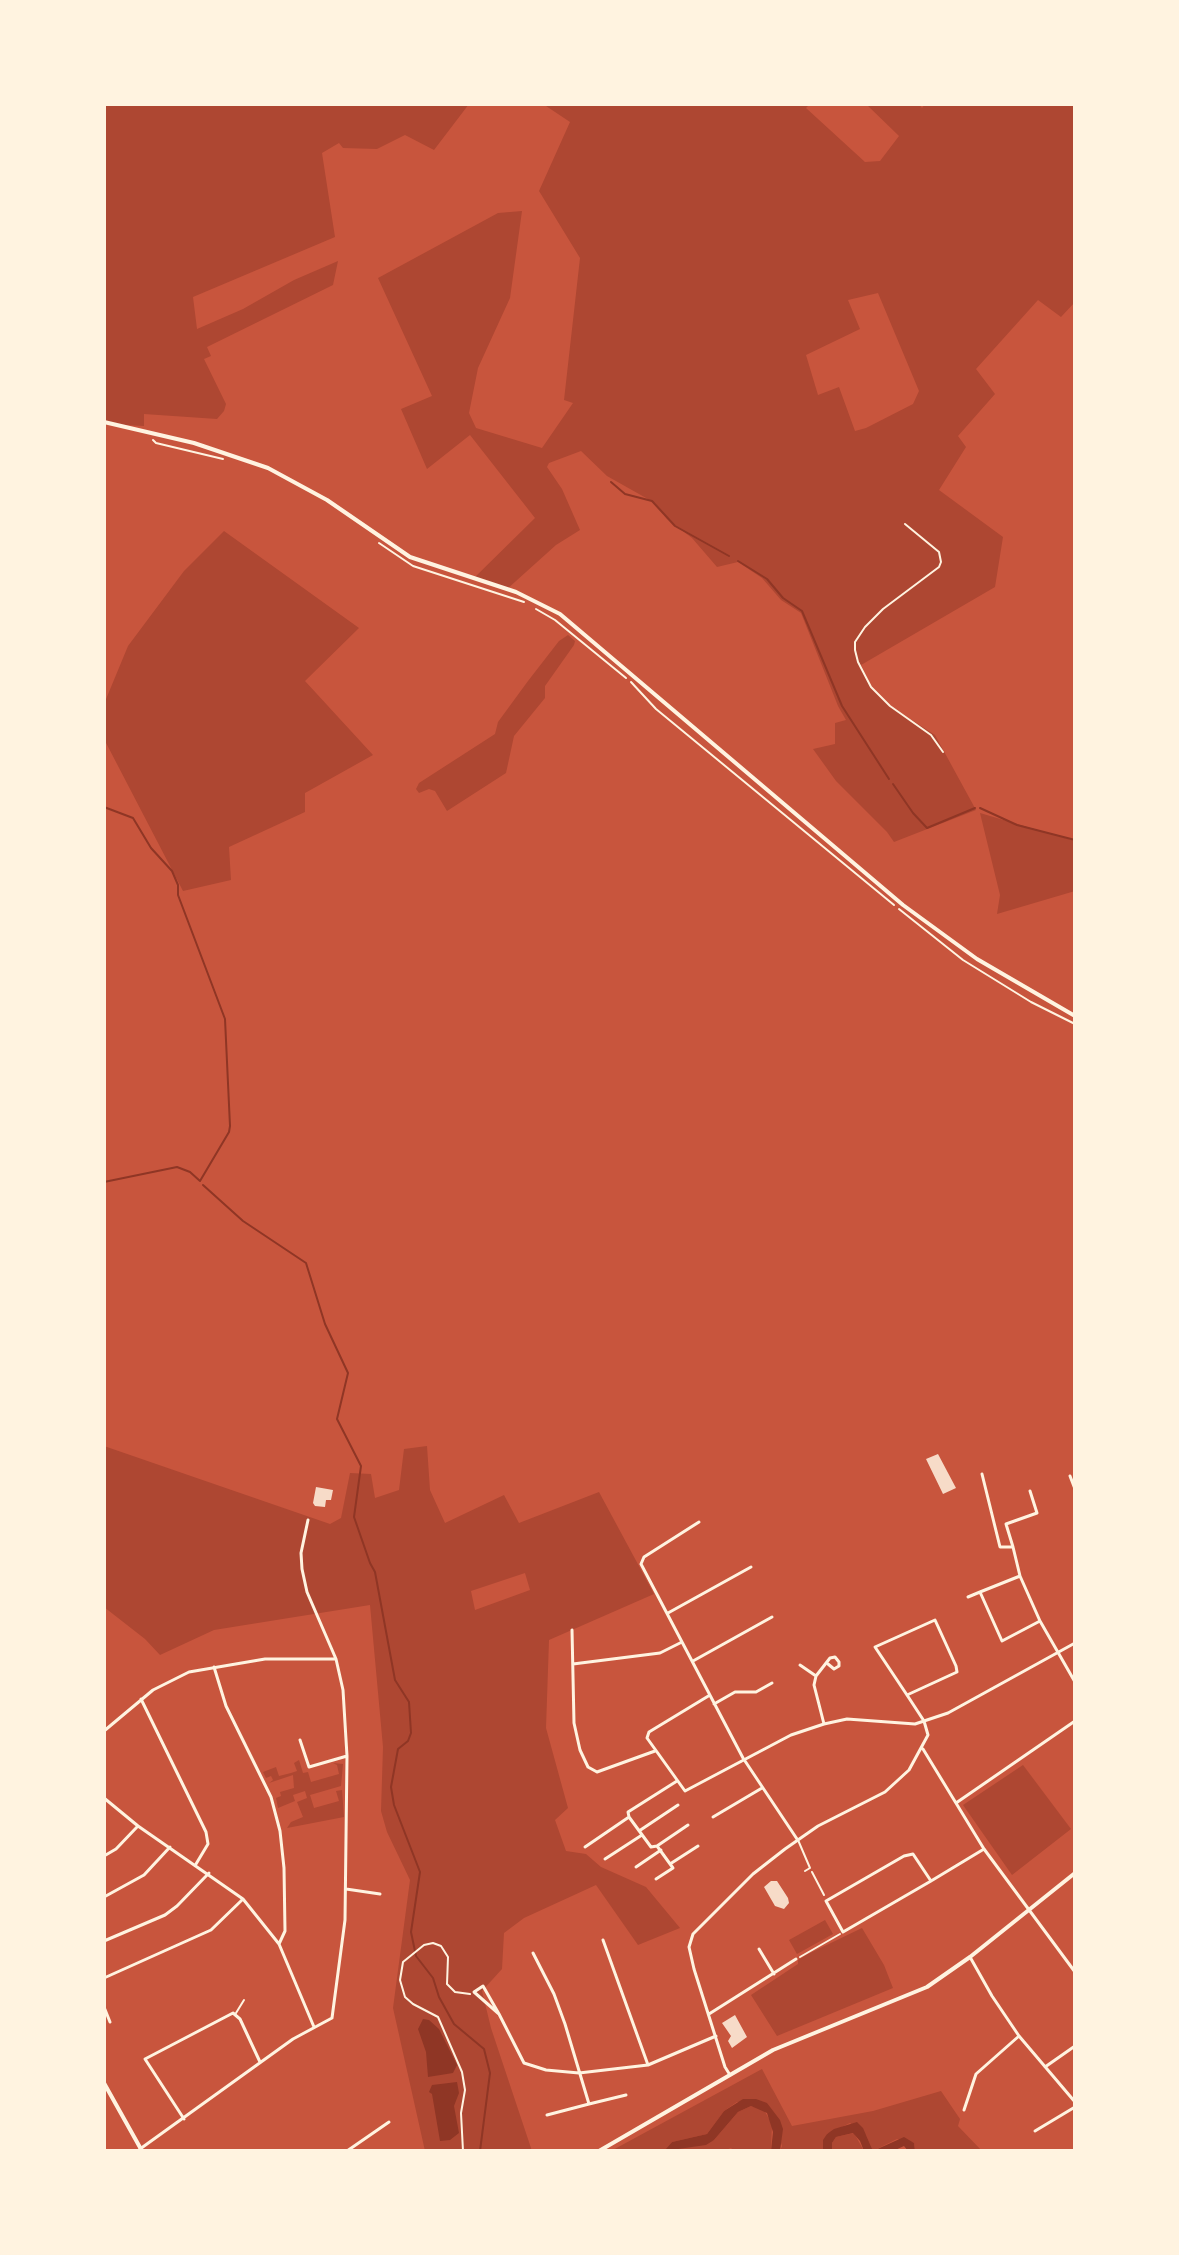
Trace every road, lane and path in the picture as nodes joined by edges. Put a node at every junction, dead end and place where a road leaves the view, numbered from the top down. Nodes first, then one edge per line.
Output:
1 (104, 422) edge
2 (149, 437) dead end
3 (231, 461) dead end
4 (905, 524) dead end
5 (376, 541) dead end
6 (943, 752) dead end
7 (1075, 1016) edge
8 (1075, 1024) edge
9 (982, 1474) dead end
10 (1070, 1476) dead end
11 (1075, 1489) edge
12 (1030, 1491) dead end
13 (308, 1520) dead end
14 (699, 1522) dead end
15 (1013, 1547) junction
16 (751, 1567) dead end
17 (1020, 1576) junction
18 (980, 1592) junction
19 (968, 1597) dead end
20 (668, 1613) junction
21 (937, 1613) dead end
22 (772, 1617) dead end
23 (935, 1620) junction
24 (1040, 1621) junction
25 (572, 1630) dead end
26 (682, 1642) junction
27 (1075, 1643) edge
28 (1057, 1653) junction
29 (336, 1659) junction
30 (693, 1661) junction
31 (573, 1664) junction
32 (828, 1664) dead end
33 (800, 1665) dead end
34 (214, 1667) junction
35 (816, 1676) junction
36 (1075, 1682) edge
37 (772, 1683) dead end
38 (710, 1695) junction
39 (907, 1695) junction
40 (141, 1699) junction
41 (714, 1704) junction
42 (924, 1721) junction
43 (1075, 1721) edge
44 (824, 1724) junction
45 (104, 1731) edge
46 (300, 1740) dead end
47 (923, 1749) junction
48 (655, 1751) junction
49 (347, 1756) junction
50 (743, 1758) junction
51 (677, 1781) junction
52 (762, 1788) junction
53 (104, 1798) edge
54 (956, 1803) junction
55 (678, 1805) dead end
56 (629, 1817) junction
57 (713, 1817) dead end
58 (688, 1825) dead end
59 (138, 1826) junction
60 (641, 1833) junction
61 (797, 1839) junction
62 (657, 1846) junction
63 (698, 1846) dead end
64 (171, 1847) junction
65 (585, 1847) dead end
66 (984, 1849) junction
67 (661, 1850) junction
68 (104, 1856) edge
69 (605, 1859) dead end
70 (196, 1864) junction
71 (670, 1864) junction
72 (636, 1867) dead end
73 (810, 1868) junction
74 (805, 1871) dead end
75 (209, 1873) junction
76 (1075, 1873) edge
77 (656, 1879) dead end
78 (931, 1881) junction
79 (346, 1889) junction
80 (380, 1894) dead end
81 (104, 1897) edge
82 (243, 1899) junction
83 (826, 1901) junction
84 (1031, 1909) junction
85 (843, 1932) junction
86 (603, 1940) dead end
87 (104, 1941) edge
88 (279, 1944) junction
89 (759, 1949) dead end
90 (533, 1953) dead end
91 (970, 1957) junction
92 (796, 1959) joint
93 (1075, 1972) edge
94 (774, 1974) junction
95 (104, 1978) edge
96 (474, 1992) junction
97 (244, 2000) dead end
98 (104, 2007) edge
99 (235, 2014) junction
100 (499, 2014) junction
101 (709, 2014) junction
102 (110, 2022) dead end
103 (315, 2028) junction
104 (716, 2036) junction
105 (1019, 2036) junction
106 (1075, 2046) edge
107 (260, 2062) junction
108 (648, 2065) junction
109 (1045, 2067) junction
110 (579, 2073) junction
111 (730, 2075) junction
112 (104, 2083) edge
113 (626, 2095) dead end
114 (589, 2104) junction
115 (1075, 2104) edge
116 (964, 2110) dead end
117 (547, 2115) dead end
118 (184, 2119) junction
119 (389, 2122) dead end
120 (1035, 2131) dead end
121 (141, 2150) edge
122 (347, 2151) edge
123 (463, 2151) edge
124 (599, 2151) edge

1 - 7 street
2 - 3 path
4 - 6 path
5 - 8 path
9 - 15 street
10 - 11 street
12 - 15 street
13 - 29 street
14 - 20 street
15 - 17 street
16 - 20 street
17 - 18 street
17 - 24 street
18 - 19 street
18 - 24 street
20 - 26 street
21 - 23 street
22 - 30 street
23 - 39 street
23 - 39 street
24 - 28 street
25 - 31 street
26 - 30 street
26 - 31 street
27 - 28 street
28 - 36 street
28 - 42 street
29 - 34 street
29 - 49 street
30 - 38 street
31 - 48 street
32 - 35 street
33 - 35 street
34 - 40 street
34 - 88 street
35 - 44 street
37 - 41 street
38 - 41 street
38 - 48 street
39 - 42 street
40 - 45 street
40 - 70 street
41 - 50 street
42 - 44 street
42 - 47 street
43 - 54 street
44 - 50 street
46 - 49 street
47 - 54 street
47 - 61 street
48 - 51 street
49 - 79 street
50 - 51 street
50 - 52 street
51 - 56 street
52 - 57 street
52 - 61 street
53 - 59 street
54 - 66 street
55 - 60 street
56 - 60 street
56 - 65 street
58 - 62 street
59 - 64 street
59 - 68 street
60 - 62 street
60 - 69 street
61 - 73 lane
61 - 101 street
62 - 67 street
63 - 71 street
64 - 70 street
64 - 81 street
66 - 78 street
66 - 84 street
67 - 71 street
67 - 72 street
70 - 75 street
71 - 77 street
73 - 74 lane
73 - 83 path
75 - 82 street
75 - 87 street
76 - 84 street
78 - 83 street
78 - 85 street
79 - 80 street
79 - 103 street
82 - 88 street
82 - 95 street
83 - 85 street
84 - 91 street
84 - 93 street
85 - 92 path
86 - 108 street
88 - 103 street
89 - 94 street
90 - 110 street
91 - 105 street
91 - 111 street
92 - 94 street
94 - 101 street
96 - 100 street
96 - 100 street
96 - 123 path
97 - 99 lane
98 - 102 street
99 - 107 street
99 - 118 street
100 - 110 street
101 - 104 street
103 - 107 street
104 - 108 street
104 - 111 street
105 - 109 street
105 - 116 street
106 - 109 street
107 - 118 street
108 - 110 street
109 - 115 street
110 - 114 street
111 - 124 street
112 - 121 street
113 - 114 street
114 - 117 street
115 - 120 street
118 - 121 street
119 - 122 street

